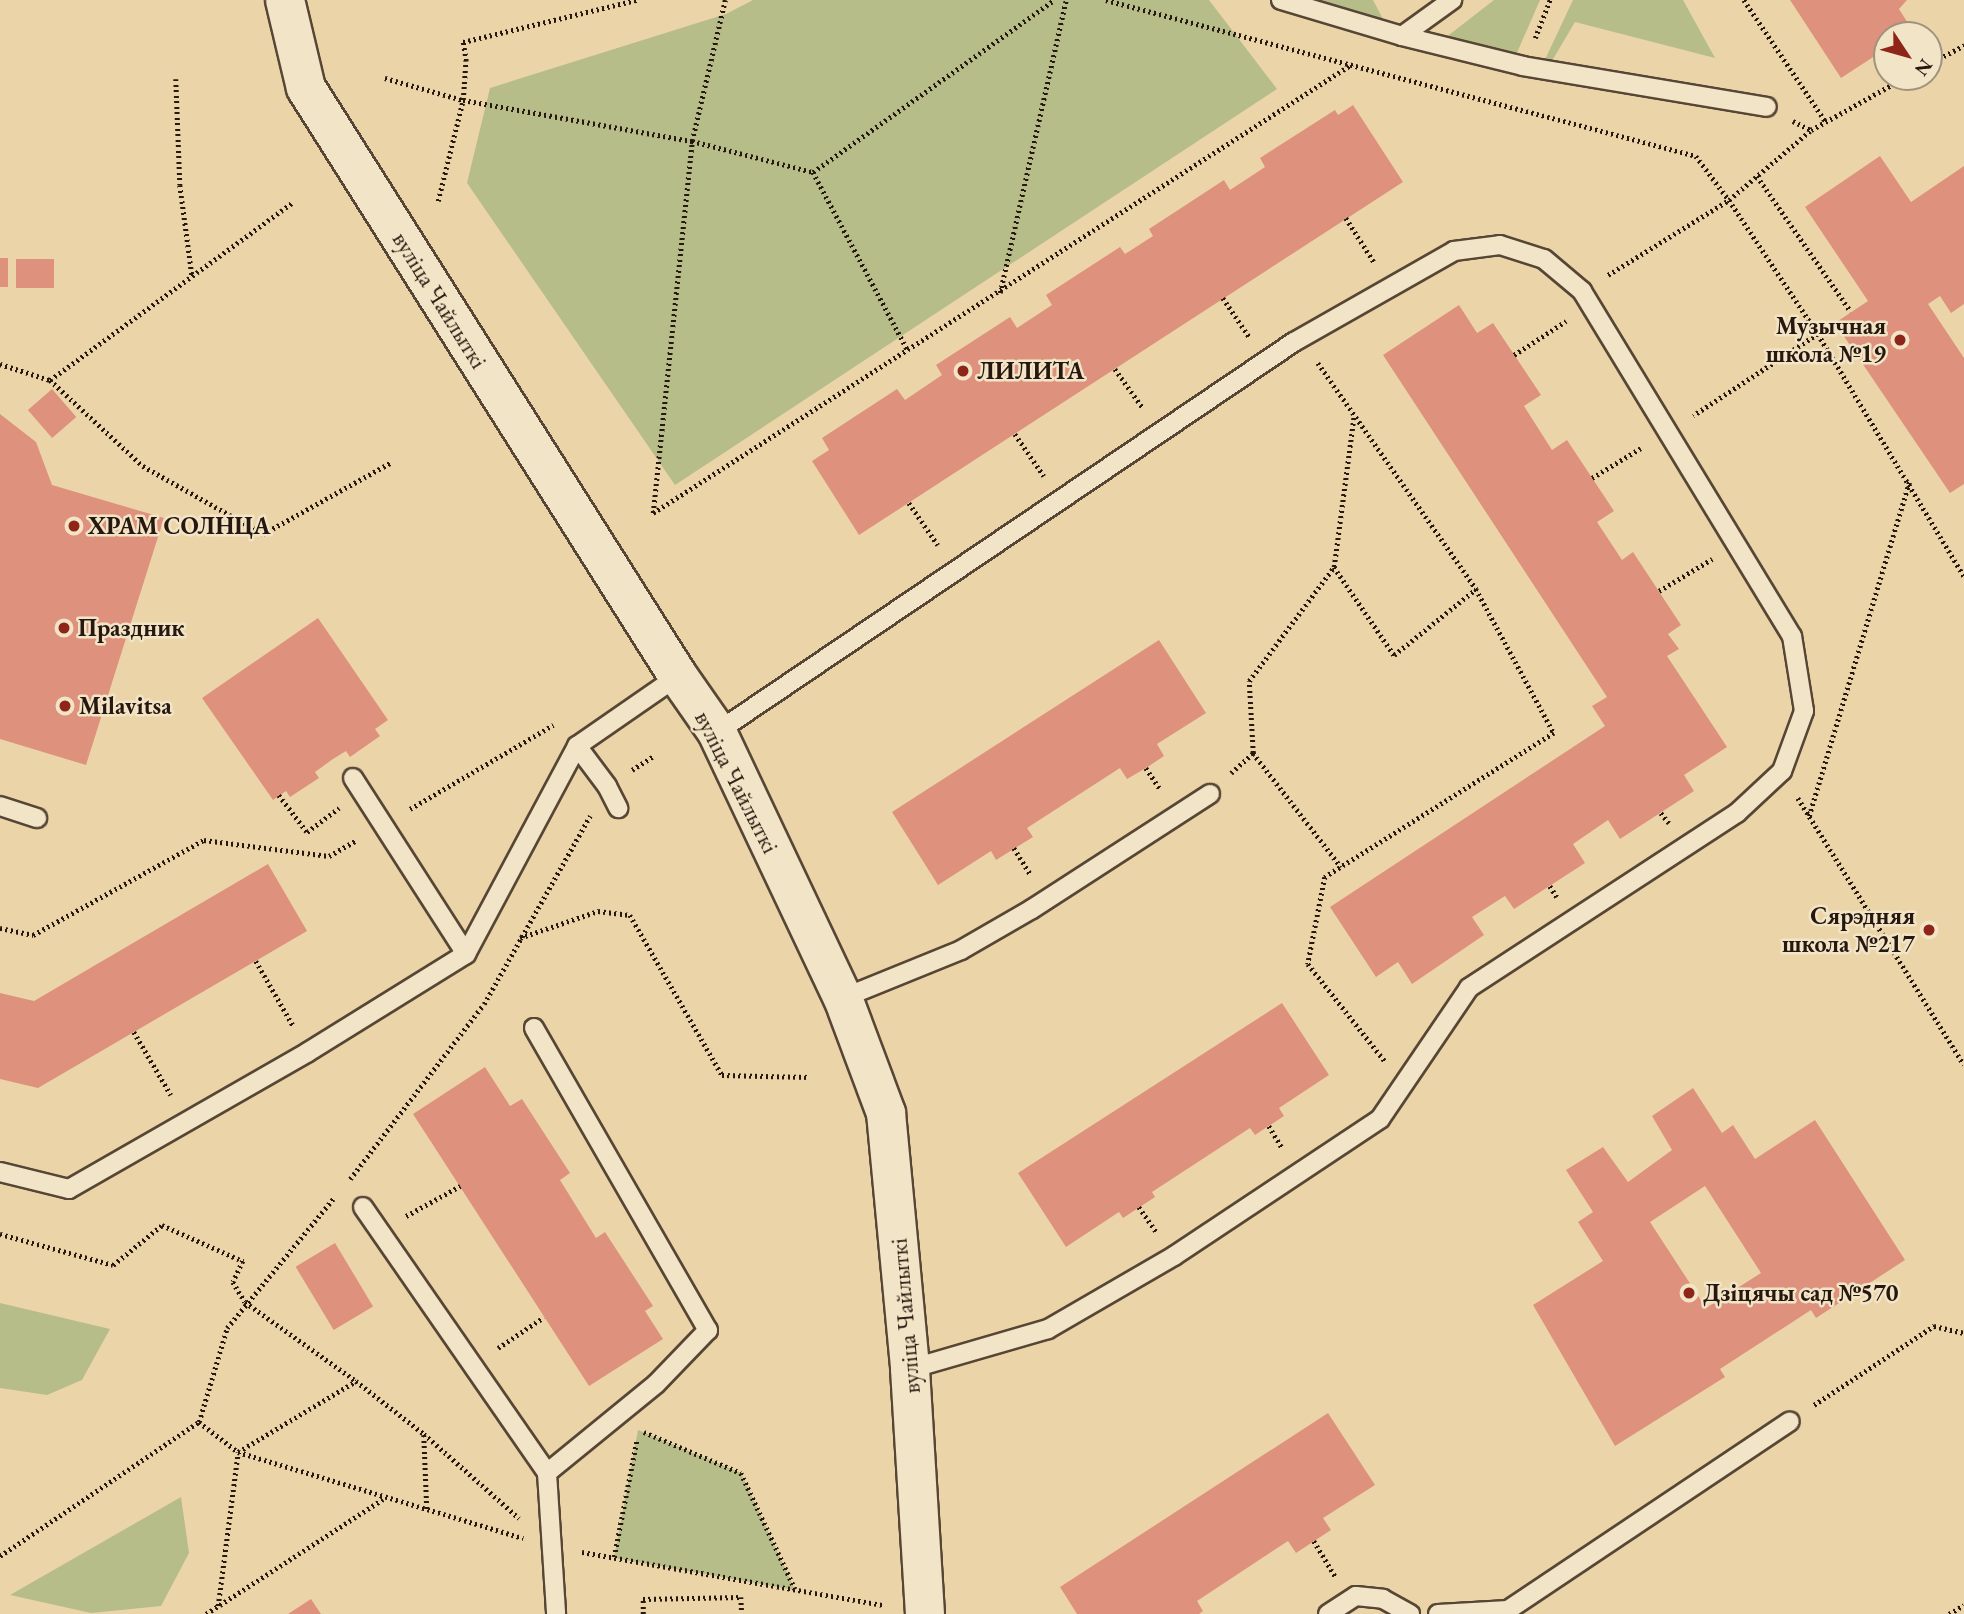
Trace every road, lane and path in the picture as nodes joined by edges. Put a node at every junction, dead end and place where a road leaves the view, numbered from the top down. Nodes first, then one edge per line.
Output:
1 (285, 0) edge
2 (637, 0) edge
3 (725, 0) edge
4 (1054, 0) edge
5 (1066, 0) edge
6 (1106, 0) edge
7 (1281, 0) edge
8 (1452, 0) edge
9 (1550, 0) edge
10 (1744, 0) edge
11 (1402, 36) junction
12 (1964, 45) edge
13 (1943, 56) edge
14 (1352, 65) junction
15 (1523, 66) junction
16 (384, 78) dead end
17 (176, 79) dead end
18 (1881, 91) edge
19 (463, 100) junction
20 (1766, 107) dead end
21 (1826, 122) junction
22 (692, 141) junction
23 (813, 172) junction
24 (1757, 176) junction
25 (1729, 200) junction
26 (438, 201) dead end
27 (292, 202) dead end
28 (1346, 218) dead end
29 (192, 275) junction
30 (1390, 288) junction
31 (1000, 293) junction
32 (1587, 298) junction
33 (1223, 299) dead end
34 (1851, 312) dead end
35 (1818, 334) junction
36 (1301, 339) junction
37 (908, 351) junction
38 (1514, 355) dead end
39 (1265, 361) junction
40 (0, 364) edge
41 (1115, 369) dead end
42 (50, 380) junction
43 (1354, 414) junction
44 (1670, 430) junction
45 (1161, 432) junction
46 (1015, 434) dead end
47 (392, 462) dead end
48 (1592, 478) dead end
49 (1909, 482) junction
50 (1060, 500) junction
51 (908, 503) dead end
52 (1737, 544) junction
53 (1334, 567) junction
54 (956, 571) junction
55 (1964, 576) edge
56 (1476, 589) junction
57 (1659, 591) dead end
58 (678, 676) junction
59 (559, 720) dead end
60 (717, 732) junction
61 (577, 746) junction
62 (1253, 752) junction
63 (654, 755) dead end
64 (1782, 771) junction
65 (357, 785) joint
66 (607, 786) junction
67 (1210, 794) joint
68 (279, 795) dead end
69 (0, 806) edge
70 (618, 808) dead end
71 (1809, 816) junction
72 (37, 818) dead end
73 (385, 824) junction
74 (1341, 867) junction
75 (0, 928) edge
76 (519, 939) junction
77 (466, 954) junction
78 (256, 961) dead end
79 (843, 998) junction
80 (534, 1028) dead end
81 (134, 1032) dead end
82 (308, 1052) junction
83 (1964, 1065) edge
84 (810, 1077) dead end
85 (1404, 1085) junction
86 (186, 1120) junction
87 (0, 1172) edge
88 (344, 1186) dead end
89 (460, 1186) dead end
90 (335, 1197) dead end
91 (363, 1207) dead end
92 (381, 1230) junction
93 (0, 1234) edge
94 (246, 1303) junction
95 (544, 1317) dead end
96 (1964, 1333) edge
97 (470, 1366) junction
98 (911, 1369) junction
99 (356, 1381) junction
100 (1790, 1421) joint
101 (199, 1422) junction
102 (424, 1434) junction
103 (238, 1452) junction
104 (547, 1473) junction
105 (383, 1499) junction
106 (427, 1511) junction
107 (1314, 1541) dead end
108 (552, 1547) junction
109 (0, 1556) edge
110 (614, 1558) junction
111 (795, 1590) junction
112 (1350, 1601) junction
113 (883, 1605) dead end
114 (1964, 1605) edge
115 (218, 1606) junction
116 (206, 1614) edge
117 (556, 1614) edge
118 (643, 1614) edge
119 (742, 1614) edge
120 (925, 1614) edge
121 (1328, 1614) edge
122 (1410, 1614) edge
123 (1438, 1614) edge
124 (1949, 1614) edge

1 - 58 street, вуліца Чайлыткі
2 - 19 path
3 - 22 path
4 - 23 path
5 - 31 path
6 - 14 path
7 - 11 lane
8 - 11 lane
9 - 15 path
10 - 21 path
11 - 15 lane
12 - 13 path
14 - 25 path
14 - 31 path
15 - 20 lane
16 - 19 path
17 - 29 path
18 - 21 path
19 - 22 path
19 - 26 path
21 - 24 path
22 - 23 path
22 - 37 path
23 - 37 path
24 - 25 path
24 - 34 path
25 - 32 path
25 - 35 path
27 - 29 path
28 - 30 path
29 - 42 path
30 - 32 lane
30 - 36 lane
31 - 37 path
32 - 38 path
32 - 44 lane
33 - 39 path
35 - 44 path
35 - 49 path
36 - 39 lane
36 - 43 path
39 - 45 lane
40 - 42 path
41 - 45 path
42 - 47 path
43 - 53 path
43 - 56 path
44 - 48 path
44 - 52 lane
45 - 50 lane
46 - 50 path
49 - 55 path
49 - 71 path
50 - 54 lane
51 - 54 path
52 - 57 path
52 - 64 lane
53 - 56 path
53 - 62 path
54 - 60 lane
56 - 74 path
58 - 60 street, вуліца Чайлыткі
58 - 61 lane
59 - 73 path
60 - 79 street, вуліца Чайлыткі
61 - 66 lane
61 - 77 lane
62 - 67 path
62 - 74 path
63 - 66 path
64 - 71 path
64 - 85 lane
65 - 68 path
65 - 73 lane
66 - 70 lane
66 - 76 path
67 - 79 lane
69 - 72 lane
71 - 83 path
73 - 75 path
73 - 77 lane
74 - 85 path
76 - 84 path
76 - 88 path
77 - 82 lane
78 - 82 path
79 - 98 street, вуліца Чайлыткі
80 - 104 lane
81 - 86 path
82 - 86 lane
85 - 98 lane
86 - 87 lane
89 - 92 path
90 - 94 path
91 - 92 lane
92 - 97 lane
93 - 94 path
94 - 99 path
94 - 101 path
95 - 97 path
96 - 100 path
97 - 104 lane
98 - 120 street, вуліца Чайлыткі
99 - 102 path
99 - 103 path
100 - 123 lane
101 - 103 path
101 - 109 path
102 - 106 path
102 - 108 path
103 - 105 path
103 - 115 path
104 - 108 lane
105 - 106 path
105 - 115 path
106 - 108 path
107 - 112 path
108 - 110 path
108 - 117 lane
110 - 111 path
110 - 111 path
111 - 113 path
112 - 121 lane
112 - 122 lane
114 - 124 path
115 - 116 path
118 - 119 path

